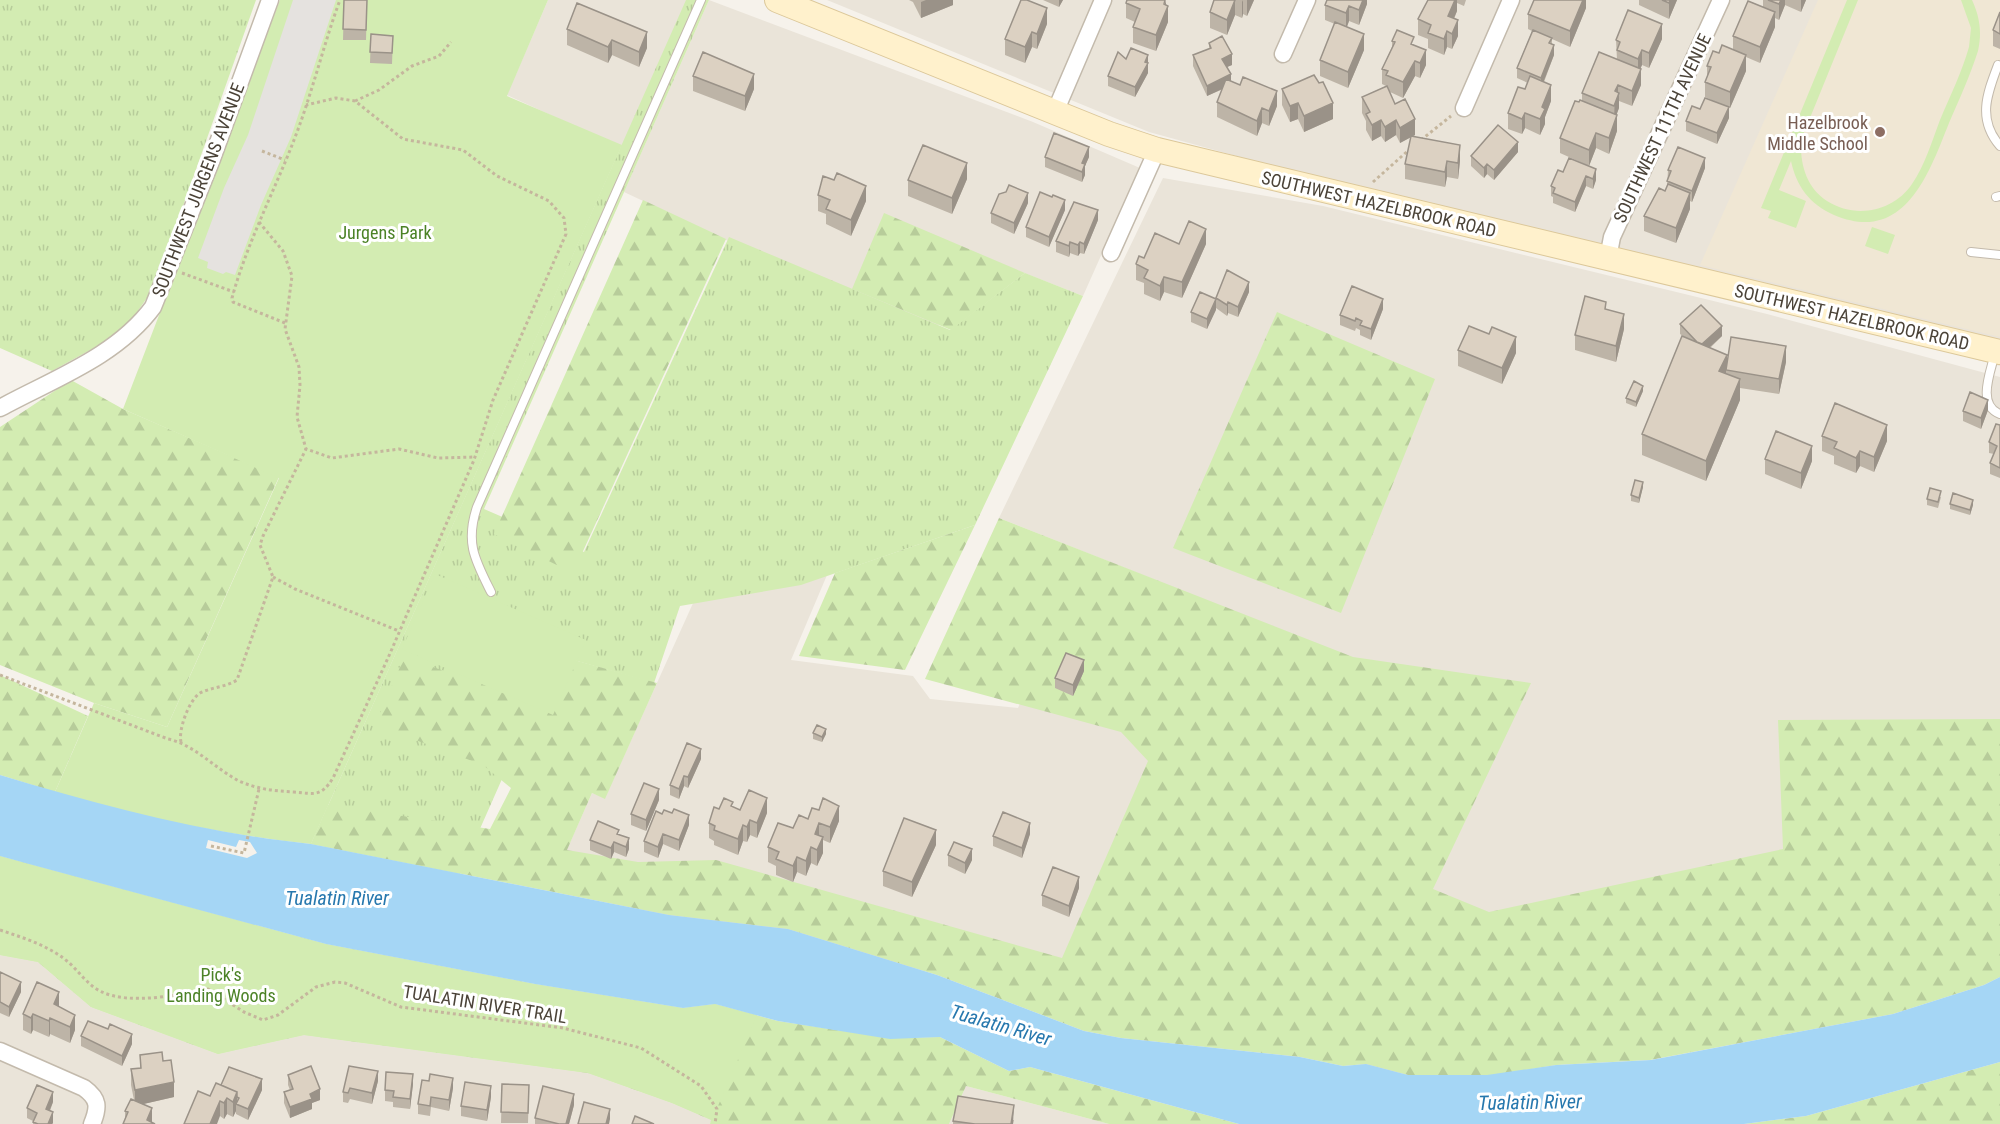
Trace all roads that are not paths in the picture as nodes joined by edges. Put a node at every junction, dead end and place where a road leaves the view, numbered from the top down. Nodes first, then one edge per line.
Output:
1 (270, 0) edge
2 (701, 0) edge
3 (777, 0) edge
4 (1102, 0) edge
5 (1307, 0) edge
6 (1511, 0) edge
7 (1721, 0) edge
8 (1283, 54) dead end
9 (1998, 65) dead end
10 (1464, 108) road end
11 (1055, 112) junction
12 (2000, 146) edge
13 (1156, 150) junction
14 (1971, 252) dead end
15 (1112, 253) dead end
16 (2000, 255) edge
17 (1608, 258) junction
18 (1998, 352) edge
19 (0, 408) edge
20 (2000, 414) edge
21 (491, 592) dead end
22 (0, 1051) edge
23 (92, 1124) edge

1 - 19 street, SOUTHWEST JURGENS AVENUE
2 - 21 lane
3 - 11 street, SOUTHWEST HAZELBROOK ROAD
4 - 11 street
5 - 8 street
6 - 10 street
7 - 17 street, SOUTHWEST 111TH AVENUE
9 - 12 lane
11 - 13 street, SOUTHWEST HAZELBROOK ROAD
13 - 15 street
13 - 17 street, SOUTHWEST HAZELBROOK ROAD
14 - 16 lane
17 - 18 street, SOUTHWEST HAZELBROOK ROAD
18 - 20 lane
22 - 23 street

